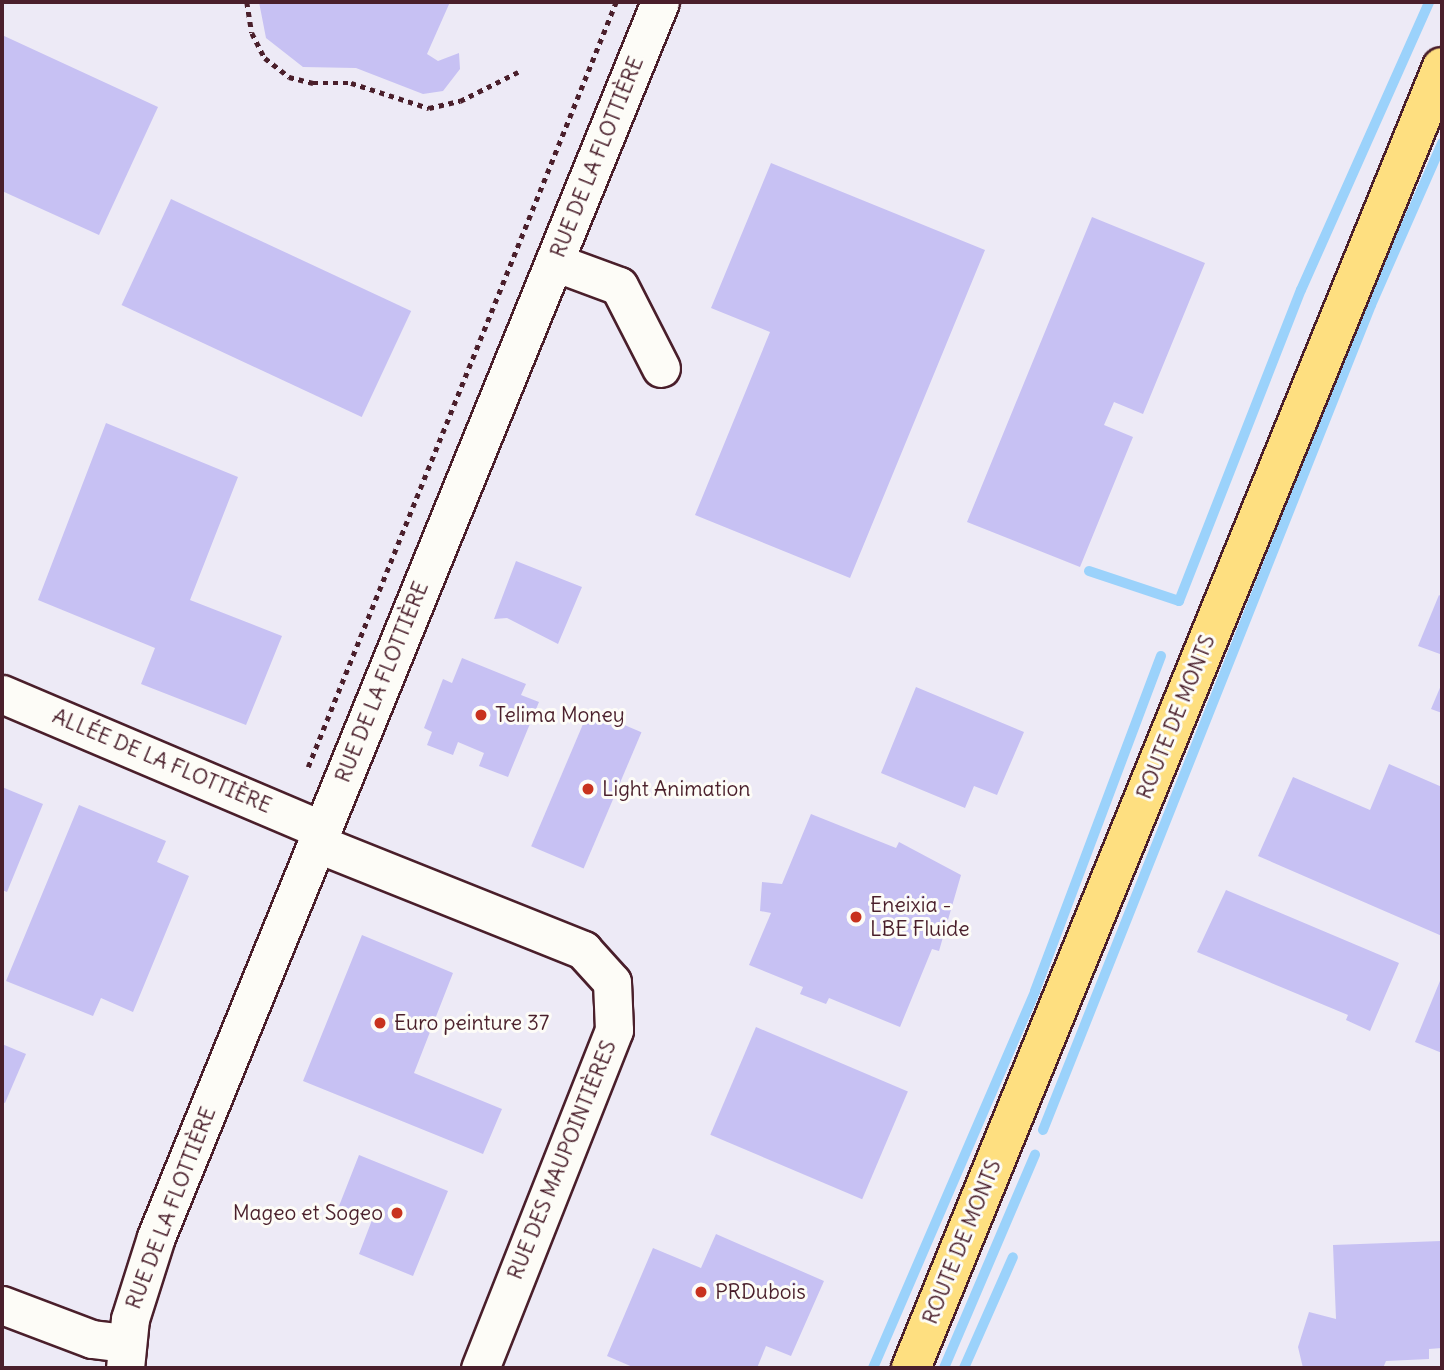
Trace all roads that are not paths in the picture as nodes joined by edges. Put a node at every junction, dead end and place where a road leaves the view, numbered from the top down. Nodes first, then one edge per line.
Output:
1 (660, 2) edge
2 (1442, 67) edge
3 (554, 262) junction
4 (661, 368) dead end
5 (2, 694) edge
6 (319, 836) junction
7 (2, 1305) edge
8 (126, 1356) edge
9 (480, 1368) edge
10 (911, 1368) edge

1 - 3 street, RUE DE LA FLOTTIÈRE
2 - 10 main road, ROUTE DE MONTS
3 - 4 street
3 - 6 street, RUE DE LA FLOTTIÈRE
5 - 6 street, ALLÉE DE LA FLOTTIÈRE
6 - 8 street, RUE DE LA FLOTTIÈRE
6 - 9 street, RUE DES MAUPOINTIÈRES
7 - 8 street

